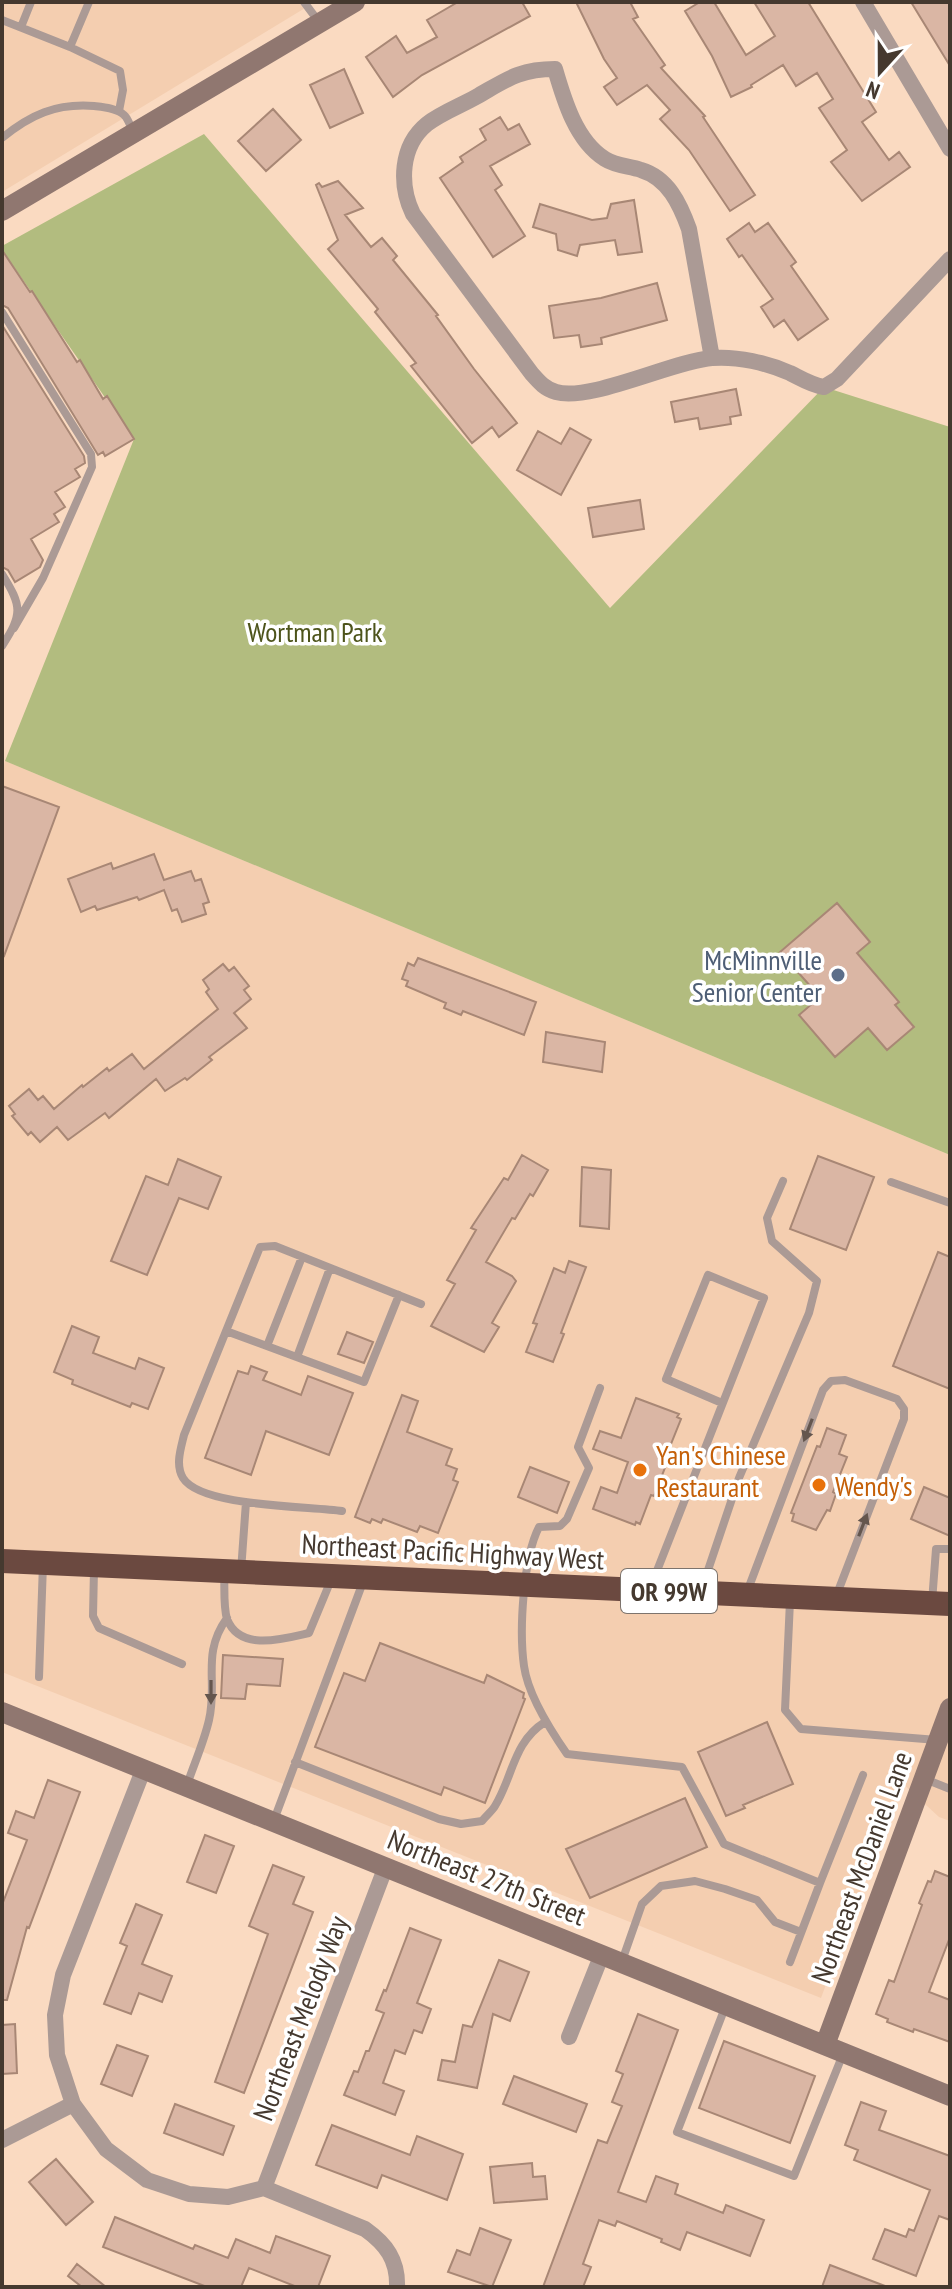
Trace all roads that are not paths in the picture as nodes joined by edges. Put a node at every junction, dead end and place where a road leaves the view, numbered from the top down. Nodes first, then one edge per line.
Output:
1 (31, 2) edge
2 (89, 2) edge
3 (304, 2) edge
4 (355, 2) edge
5 (863, 2) edge
6 (2, 20) edge
7 (319, 23) junction
8 (21, 27) junction
9 (70, 47) junction
10 (119, 111) junction
11 (134, 133) junction
12 (2, 138) edge
13 (950, 149) edge
14 (2, 211) edge
15 (950, 259) edge
16 (2, 312) edge
17 (712, 358) junction
18 (2, 574) edge
19 (14, 628) junction
20 (2, 646) edge
21 (783, 1181) dead end
22 (891, 1182) dead end
23 (950, 1203) edge
24 (302, 1257) junction
25 (330, 1268) junction
26 (399, 1295) junction
27 (421, 1304) dead end
28 (226, 1331) junction
29 (267, 1346) junction
30 (297, 1357) junction
31 (600, 1388) dead end
32 (722, 1403) junction
33 (246, 1502) junction
34 (342, 1511) dead end
35 (950, 1549) edge
36 (2, 1561) edge
37 (43, 1563) junction
38 (94, 1565) junction
39 (232, 1571) junction
40 (333, 1576) junction
41 (364, 1577) junction
42 (524, 1584) junction
43 (650, 1590) junction
44 (701, 1592) junction
45 (747, 1595) junction
46 (790, 1596) junction
47 (835, 1598) junction
48 (941, 1603) edge
49 (227, 1618) junction
50 (182, 1664) dead end
51 (39, 1677) dead end
52 (950, 1708) edge
53 (2, 1712) edge
54 (545, 1722) junction
55 (938, 1740) junction
56 (295, 1762) junction
57 (144, 1768) junction
58 (863, 1775) dead end
59 (924, 1779) junction
60 (186, 1786) junction
61 (950, 1789) edge
62 (273, 1821) junction
63 (386, 1866) junction
64 (820, 1883) junction
65 (801, 1932) junction
66 (612, 1958) junction
67 (790, 1962) dead end
68 (726, 2005) junction
69 (569, 2037) dead end
70 (834, 2049) junction
71 (950, 2096) edge
72 (73, 2104) junction
73 (2, 2140) edge
74 (264, 2188) junction
75 (397, 2287) edge

1 - 8 lane
2 - 9 lane
3 - 7 lane
4 - 7 street
5 - 13 street
6 - 8 lane
7 - 11 street
8 - 9 lane
9 - 10 lane
10 - 11 lane
10 - 12 lane
11 - 14 street
15 - 17 street
16 - 19 lane
17 - 17 street
18 - 19 lane
19 - 20 lane
21 - 44 lane
22 - 23 lane
24 - 25 lane
24 - 28 lane
24 - 29 lane
25 - 26 lane
25 - 30 lane
26 - 27 lane
26 - 30 lane
28 - 29 lane
28 - 33 lane
29 - 30 lane
31 - 42 lane
32 - 32 lane
32 - 43 lane
33 - 34 lane
33 - 39 lane
35 - 48 lane
36 - 37 highway, Northeast Pacific Highway West / OR 99W
37 - 38 highway, Northeast Pacific Highway West / OR 99W
37 - 51 lane
38 - 39 highway, Northeast Pacific Highway West / OR 99W
38 - 50 lane
39 - 40 highway, Northeast Pacific Highway West / OR 99W
39 - 49 lane
40 - 41 highway, Northeast Pacific Highway West / OR 99W
40 - 49 lane
41 - 42 highway, Northeast Pacific Highway West / OR 99W
41 - 56 lane
42 - 43 highway, Northeast Pacific Highway West / OR 99W
42 - 54 lane
43 - 44 highway, Northeast Pacific Highway West / OR 99W
44 - 45 highway, Northeast Pacific Highway West / OR 99W
45 - 46 highway, Northeast Pacific Highway West / OR 99W
47 -> 45 lane
46 - 47 highway, Northeast Pacific Highway West / OR 99W
46 - 55 lane
47 - 48 highway, Northeast Pacific Highway West / OR 99W
49 -> 60 lane
52 - 55 street, Northeast McDaniel Lane
53 - 57 street, Northeast 27th Street
54 - 56 lane
54 - 64 lane
55 - 59 street, Northeast McDaniel Lane
56 - 62 lane
57 - 60 street, Northeast 27th Street
57 - 72 street
58 - 64 lane
59 - 61 lane
59 - 70 street, Northeast McDaniel Lane
60 - 62 street, Northeast 27th Street
62 - 63 street, Northeast 27th Street
63 - 66 street, Northeast 27th Street
63 - 74 street, Northeast Melody Way
64 - 65 lane
65 - 66 lane
65 - 67 lane
66 - 68 street, Northeast 27th Street
66 - 69 street
68 - 70 street, Northeast 27th Street
68 - 70 lane
70 - 71 street, Northeast 27th Street
72 - 73 street
72 - 74 street
74 - 75 street

